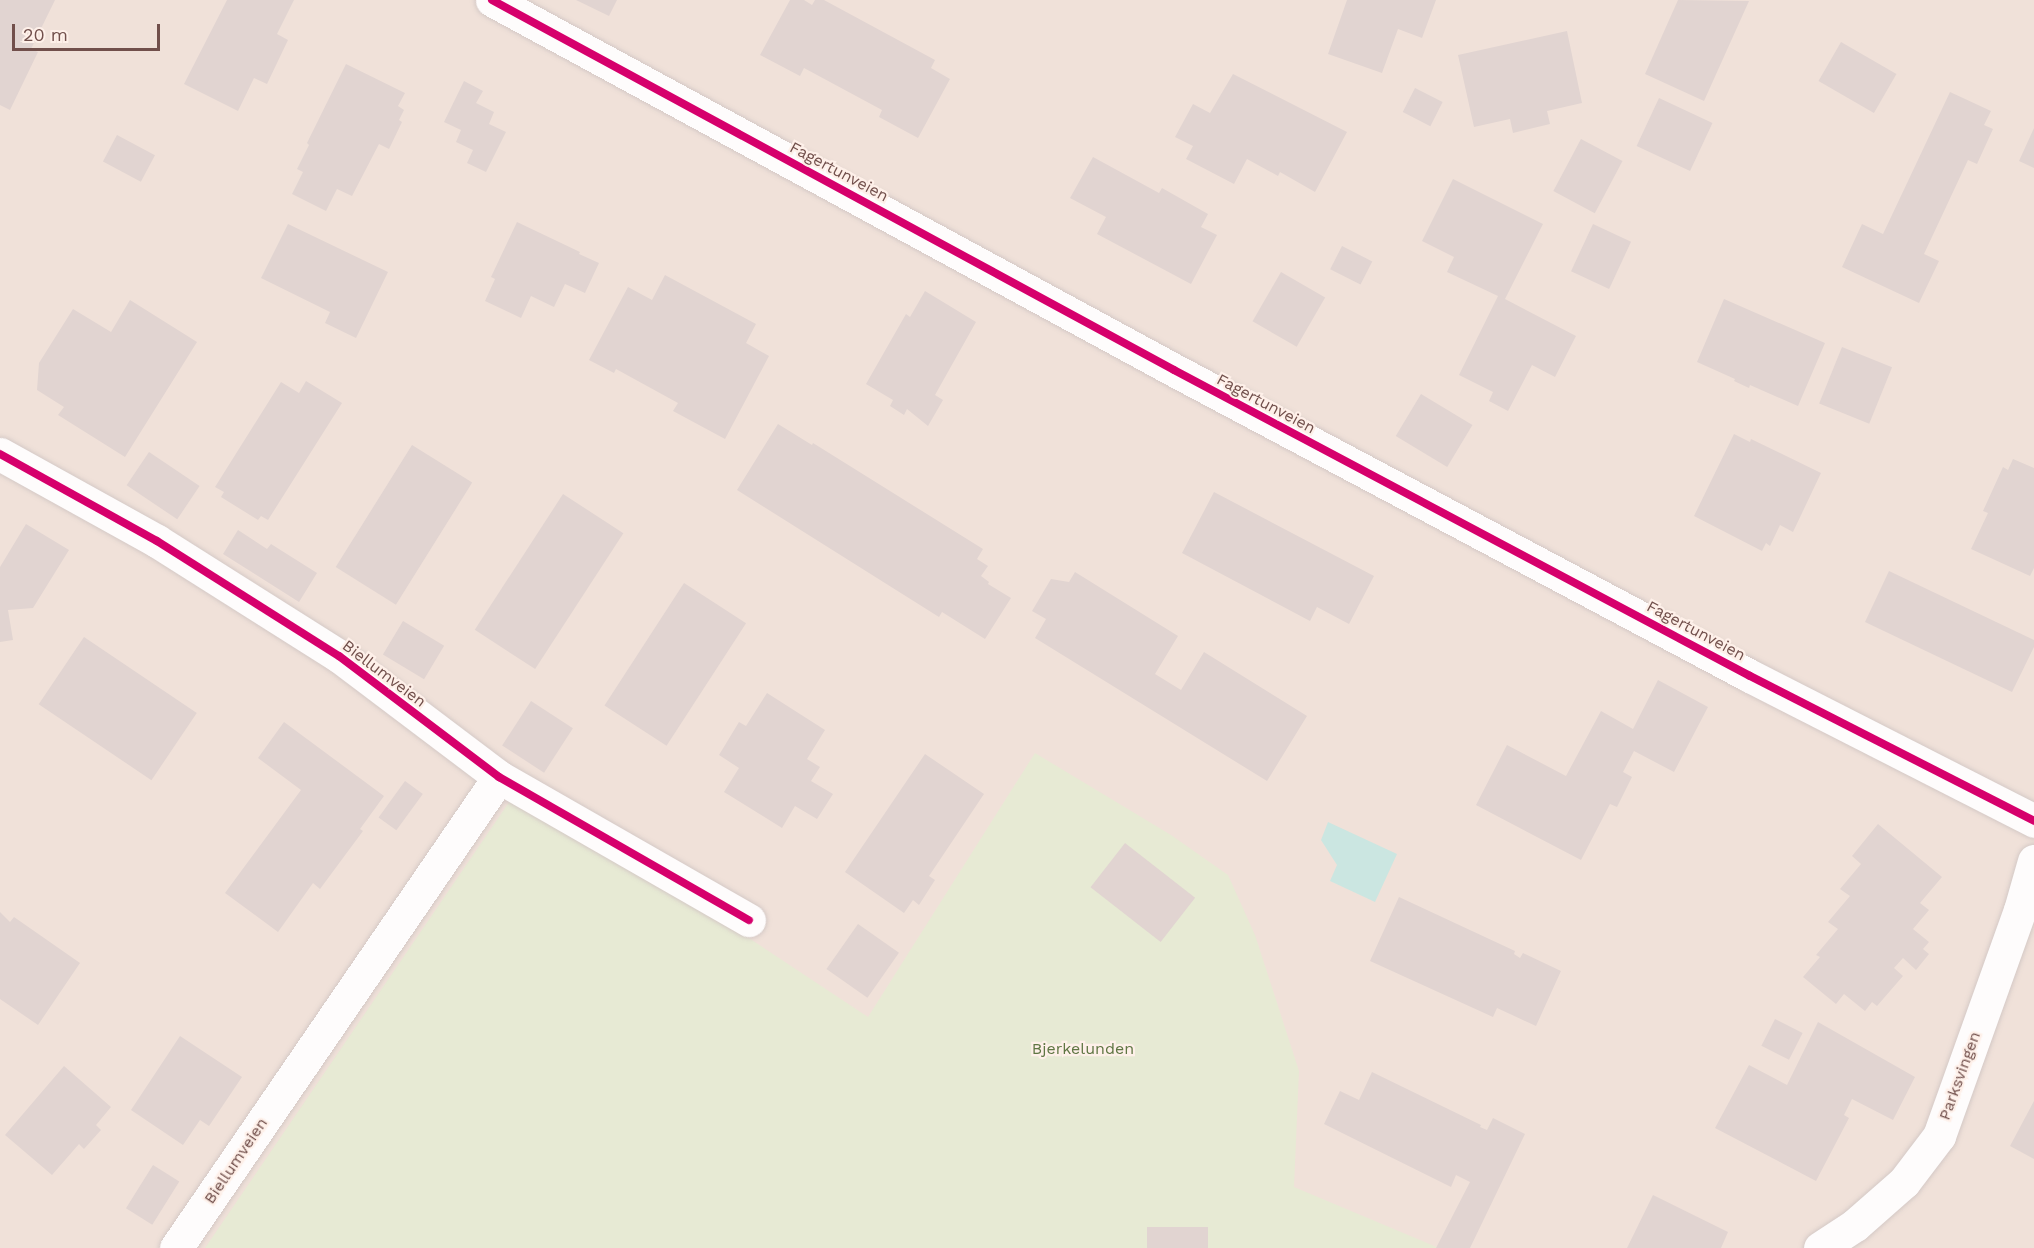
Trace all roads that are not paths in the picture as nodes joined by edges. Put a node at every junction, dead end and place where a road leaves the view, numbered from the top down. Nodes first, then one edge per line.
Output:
1 (492, 0) edge
2 (0, 454) edge
3 (499, 777) junction
4 (2034, 821) edge
5 (2034, 861) edge
6 (749, 920) dead end
7 (176, 1248) edge
8 (1820, 1248) edge

1 - 4 street, Fagertunveien
2 - 3 street, Biellumveien
3 - 6 street, Biellumveien
3 - 7 street, Biellumveien
5 - 8 street, Parksvingen

